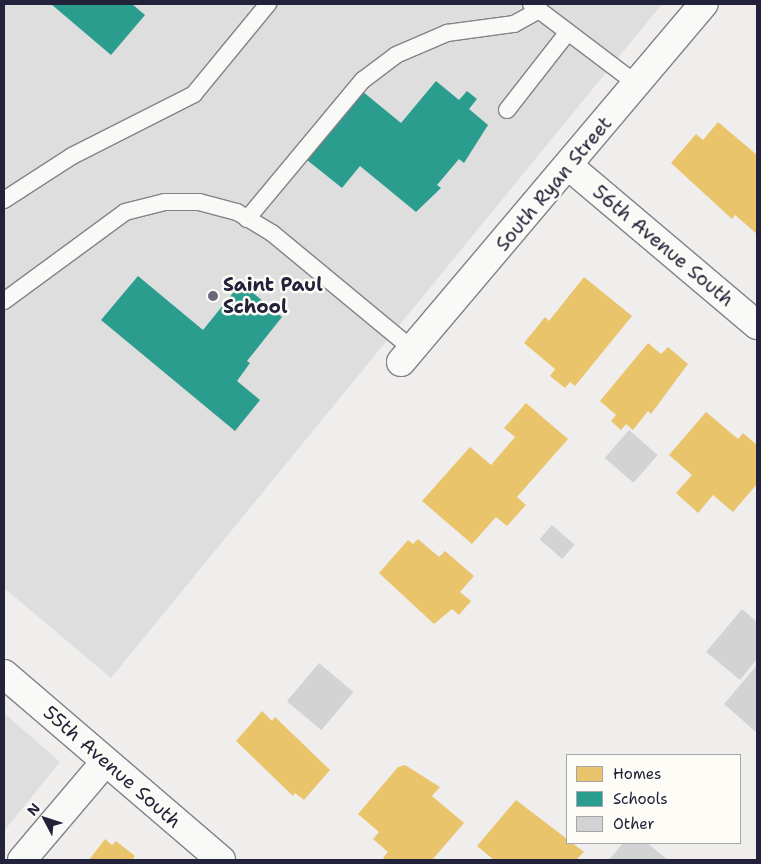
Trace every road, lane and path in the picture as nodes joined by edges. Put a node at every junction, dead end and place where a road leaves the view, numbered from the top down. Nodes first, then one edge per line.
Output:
1 (268, 4) edge
2 (704, 4) edge
3 (535, 7) edge
4 (568, 32) junction
5 (638, 85) junction
6 (507, 110) dead end
7 (570, 166) junction
8 (4, 200) edge
9 (247, 219) junction
10 (4, 301) edge
11 (757, 325) edge
12 (406, 355) joint
13 (4, 674) edge
14 (105, 762) junction
15 (22, 860) edge
16 (221, 860) edge

1 - 8 lane
2 - 5 street, South Ryan Street
3 - 4 lane
3 - 9 lane
4 - 5 lane
4 - 6 lane
5 - 7 street, South Ryan Street
7 - 11 street, 56th Avenue South
7 - 12 street, South Ryan Street
9 - 10 lane
9 - 12 lane
13 - 14 street, 55th Avenue South
14 - 15 street
14 - 16 street, 55th Avenue South

